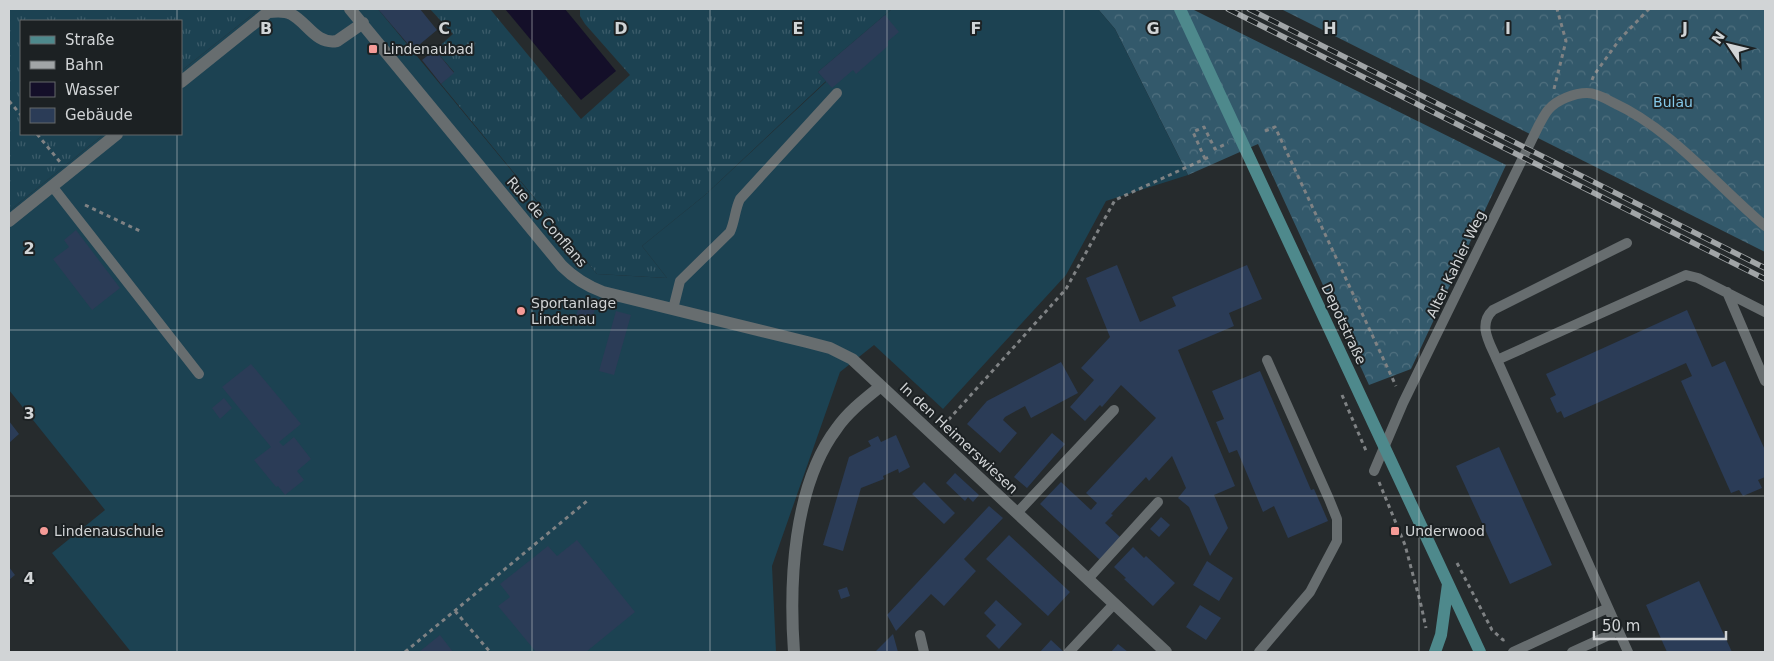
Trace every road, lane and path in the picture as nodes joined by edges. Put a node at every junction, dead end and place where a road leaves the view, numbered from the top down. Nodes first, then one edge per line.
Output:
1 (350, 9) edge
2 (1180, 9) edge
3 (1557, 9) edge
4 (1648, 9) edge
5 (270, 11) edge
6 (363, 24) junction
7 (182, 81) edge
8 (837, 93) dead end
9 (1587, 93) junction
10 (9, 100) edge
11 (1549, 108) junction
12 (20, 114) edge
13 (1265, 131) dead end
14 (38, 135) edge
15 (116, 135) edge
16 (1228, 143) dead end
17 (68, 173) junction
18 (52, 186) junction
19 (83, 204) dead end
20 (9, 221) edge
21 (1765, 226) edge
22 (142, 232) dead end
23 (1627, 243) dead end
24 (1727, 292) junction
25 (673, 309) junction
26 (1765, 312) edge
27 (1267, 360) dead end
28 (1497, 360) junction
29 (199, 374) dead end
30 (1765, 381) edge
31 (881, 386) junction
32 (1403, 403) junction
33 (1114, 410) dead end
34 (934, 436) junction
35 (1385, 449) junction
36 (1374, 471) joint
37 (587, 501) dead end
38 (1158, 502) dead end
39 (1017, 513) junction
40 (1453, 554) dead end
41 (1088, 580) junction
42 (1448, 584) junction
43 (1114, 604) junction
44 (1608, 608) junction
45 (455, 611) junction
46 (1618, 631) junction
47 (1426, 632) dead end
48 (920, 635) dead end
49 (1510, 639) dead end
50 (405, 652) edge
51 (490, 652) edge
52 (794, 652) edge
53 (924, 652) edge
54 (1069, 652) edge
55 (1166, 652) edge
56 (1260, 652) edge
57 (1435, 652) edge
58 (1480, 652) edge
59 (1513, 652) edge
60 (1572, 652) edge
61 (1628, 652) edge

1 - 6 street, Rue de Conflans
2 - 35 main road, Depotstraße
3 - 11 path
4 - 9 path
5 - 6 street
5 - 7 street
6 - 25 street, Rue de Conflans
8 - 25 lane
9 - 11 lane
9 - 21 lane
10 - 12 path
11 - 32 lane, Alter Kahler Weg
13 - 32 path
14 - 17 path
15 - 17 street
16 - 34 path
17 - 18 street
18 - 20 street
18 - 29 lane
19 - 22 path
23 - 28 lane
24 - 26 lane
24 - 28 lane
24 - 30 lane
25 - 31 street, Rue de Conflans
27 - 56 lane
28 - 44 lane
31 - 34 street, In den Heimerswiesen
31 - 52 street, In den Heimerswiesen
32 - 35 lane, Alter Kahler Weg
33 - 39 lane
34 - 39 street, In den Heimerswiesen
35 - 36 lane, Alter Kahler Weg
35 - 42 main road, Depotstraße
36 - 47 path
37 - 45 path
38 - 41 lane
39 - 41 street, In den Heimerswiesen
40 - 49 path
41 - 43 street, In den Heimerswiesen
42 - 57 main road
42 - 58 main road, Depotstraße
43 - 54 lane
43 - 55 street, In den Heimerswiesen
44 - 46 lane
44 - 59 lane
45 - 50 path
45 - 51 path
46 - 60 lane
46 - 61 lane
48 - 53 lane

